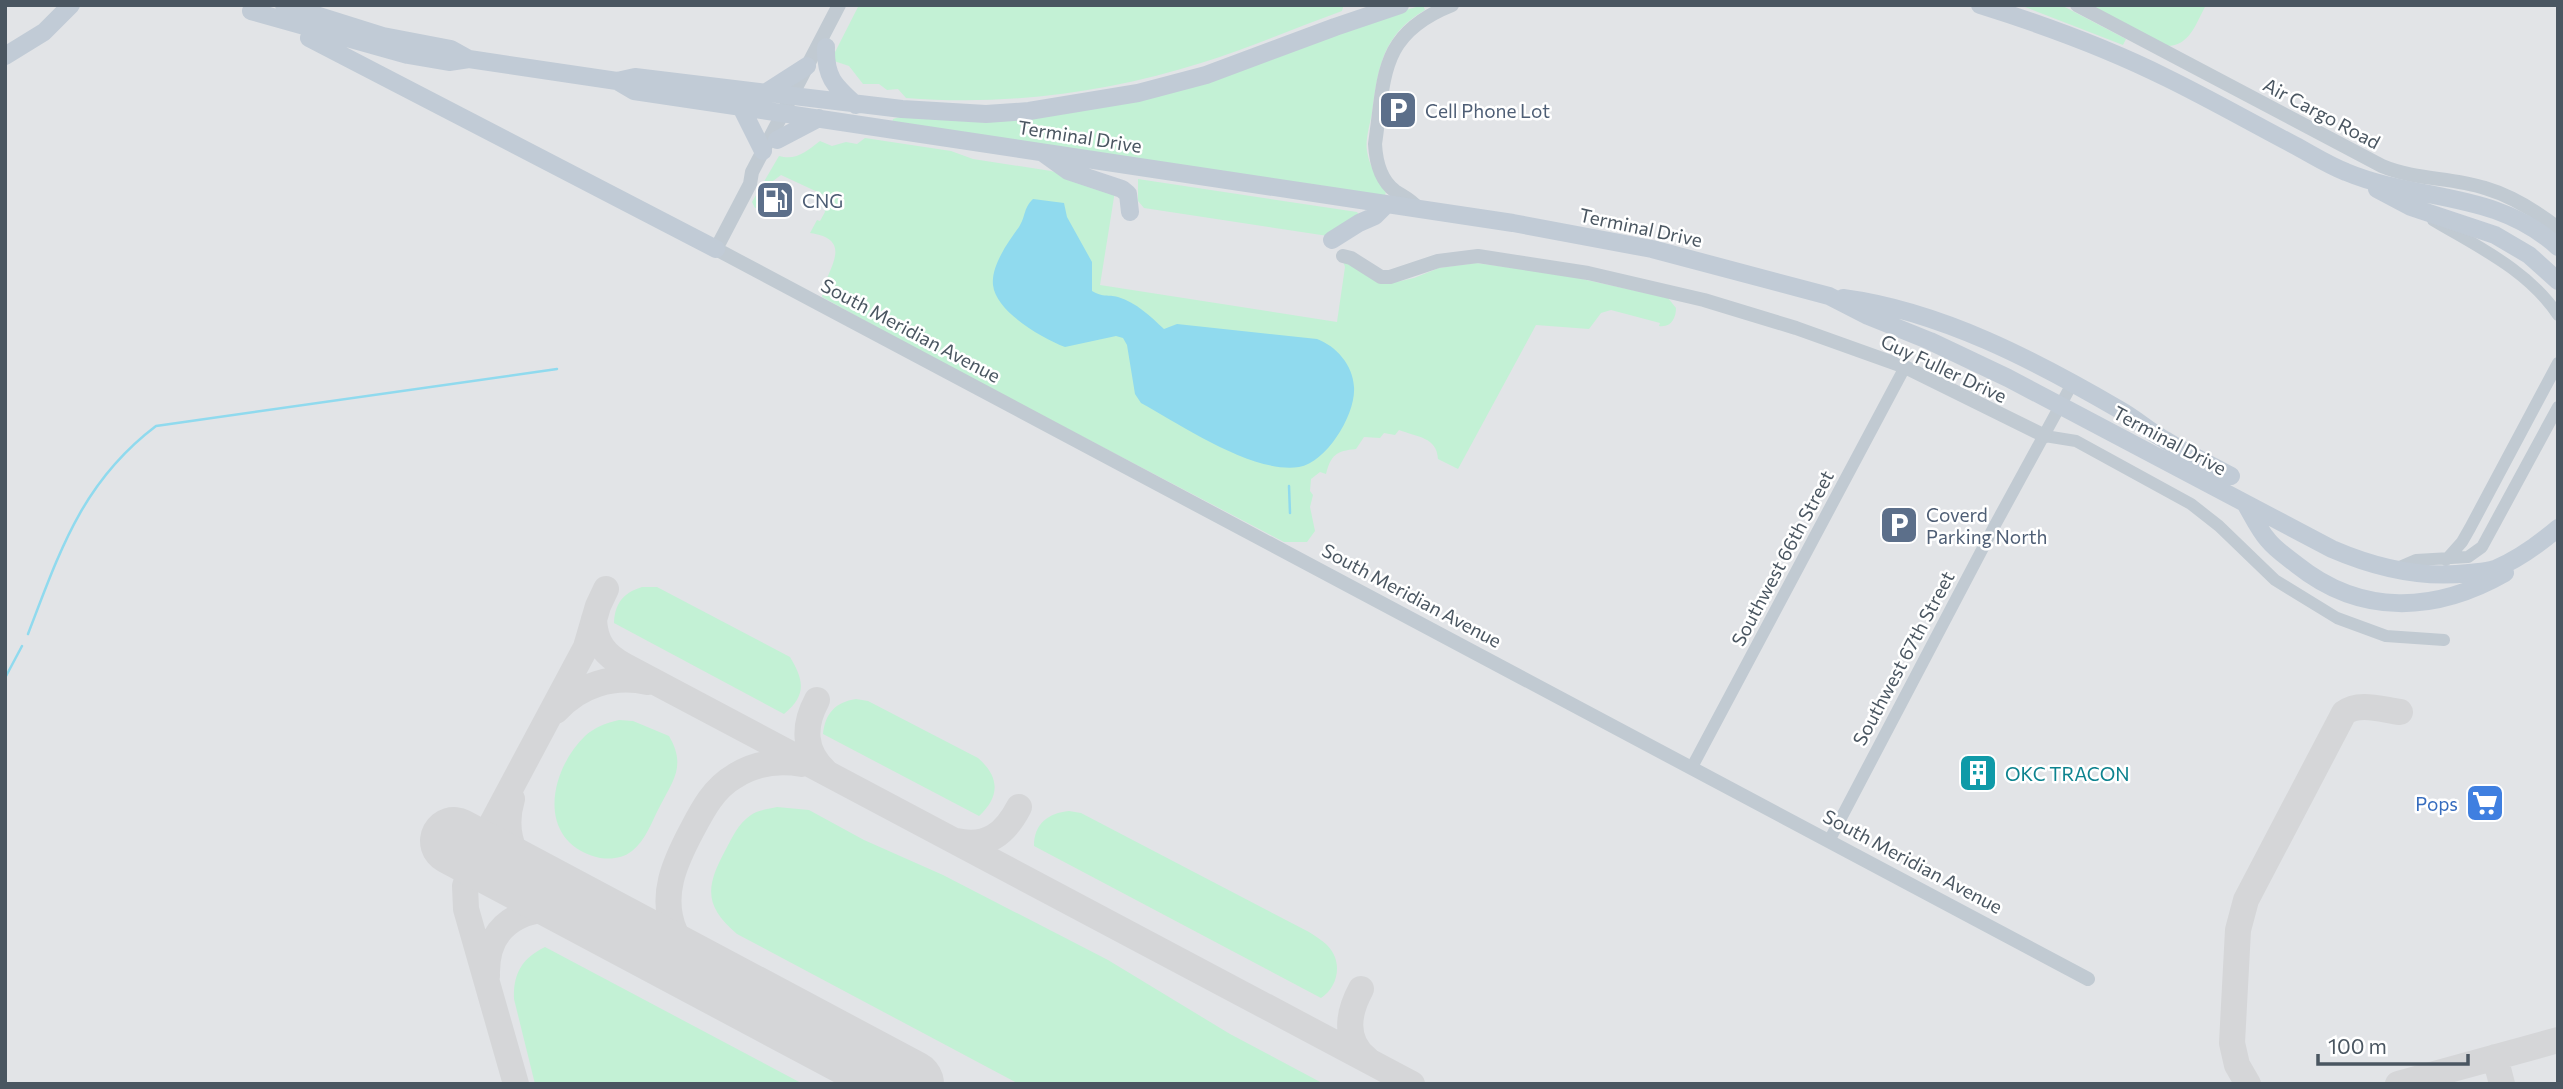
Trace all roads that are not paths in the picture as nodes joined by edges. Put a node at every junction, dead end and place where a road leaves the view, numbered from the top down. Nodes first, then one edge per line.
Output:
1 (71, 5) edge
2 (839, 5) edge
3 (849, 5) edge
4 (1400, 5) edge
5 (1452, 5) edge
6 (1980, 5) edge
7 (2077, 5) edge
8 (286, 6) edge
9 (244, 8) edge
10 (826, 47) junction
11 (5, 55) edge
12 (469, 59) junction
13 (807, 66) junction
14 (617, 81) junction
15 (765, 93) junction
16 (791, 105) junction
17 (856, 105) junction
18 (741, 107) junction
19 (819, 118) junction
20 (770, 145) junction
21 (1040, 151) junction
22 (2346, 172) junction
23 (1387, 204) junction
24 (2411, 207) junction
25 (1418, 208) junction
26 (1130, 212) dead end
27 (2556, 239) edge
28 (1332, 240) dead end
29 (716, 249) junction
30 (1343, 256) dead end
31 (2558, 281) edge
32 (1829, 296) junction
33 (2558, 315) edge
34 (2558, 363) edge
35 (1905, 367) junction
36 (2072, 384) junction
37 (2061, 405) junction
38 (2558, 407) edge
39 (2045, 436) junction
40 (2187, 463) junction
41 (2231, 476) dead end
42 (2245, 503) junction
43 (2558, 528) edge
44 (2558, 533) edge
45 (2446, 560) junction
46 (2393, 570) junction
47 (2444, 640) dead end
48 (1692, 767) junction
49 (1829, 841) junction
50 (2088, 979) dead end

1 - 11 main road
2 - 13 street
3 - 10 street
4 - 17 main road, Terminal Drive
5 - 25 street
6 - 22 main road
7 - 27 street, Air Cargo Road
8 - 12 main road, Terminal Drive
9 - 12 main road, Terminal Drive
9 - 29 main road
10 - 16 street
10 - 17 main road
12 - 14 main road, Terminal Drive
13 - 15 main road
13 - 16 street
14 - 15 main road, Terminal Drive
14 - 18 main road, Terminal Drive
15 - 16 main road, Terminal Drive
16 - 17 main road, Terminal Drive
16 - 18 main road, Terminal Drive
16 - 19 main road, Terminal Drive
16 - 20 street
18 - 20 main road
19 - 20 main road
19 - 21 main road, Terminal Drive
20 - 29 street
21 - 23 main road, Terminal Drive
21 - 26 main road
22 - 24 main road
22 - 27 main road
23 - 25 main road, Terminal Drive
23 - 28 main road
24 - 31 main road
24 - 33 street
25 - 32 main road, Terminal Drive
29 - 48 street, South Meridian Avenue
30 - 35 street, Guy Fuller Drive
32 - 36 main road
32 - 37 main road, Terminal Drive
34 - 45 street
35 - 39 street, Guy Fuller Drive
35 - 48 street, Southwest 66th Street
36 - 37 street, Southwest 67th Street
36 - 40 main road
37 - 39 street, Southwest 67th Street
37 - 40 main road, Terminal Drive
38 - 45 street
39 - 47 street, Guy Fuller Drive
39 - 49 street, Southwest 67th Street
40 - 41 main road
40 - 42 main road, Terminal Drive
42 - 44 main road
42 - 46 main road, Terminal Drive
43 - 46 main road, Terminal Drive
45 - 46 street
48 - 49 street, South Meridian Avenue
49 - 50 street, South Meridian Avenue

